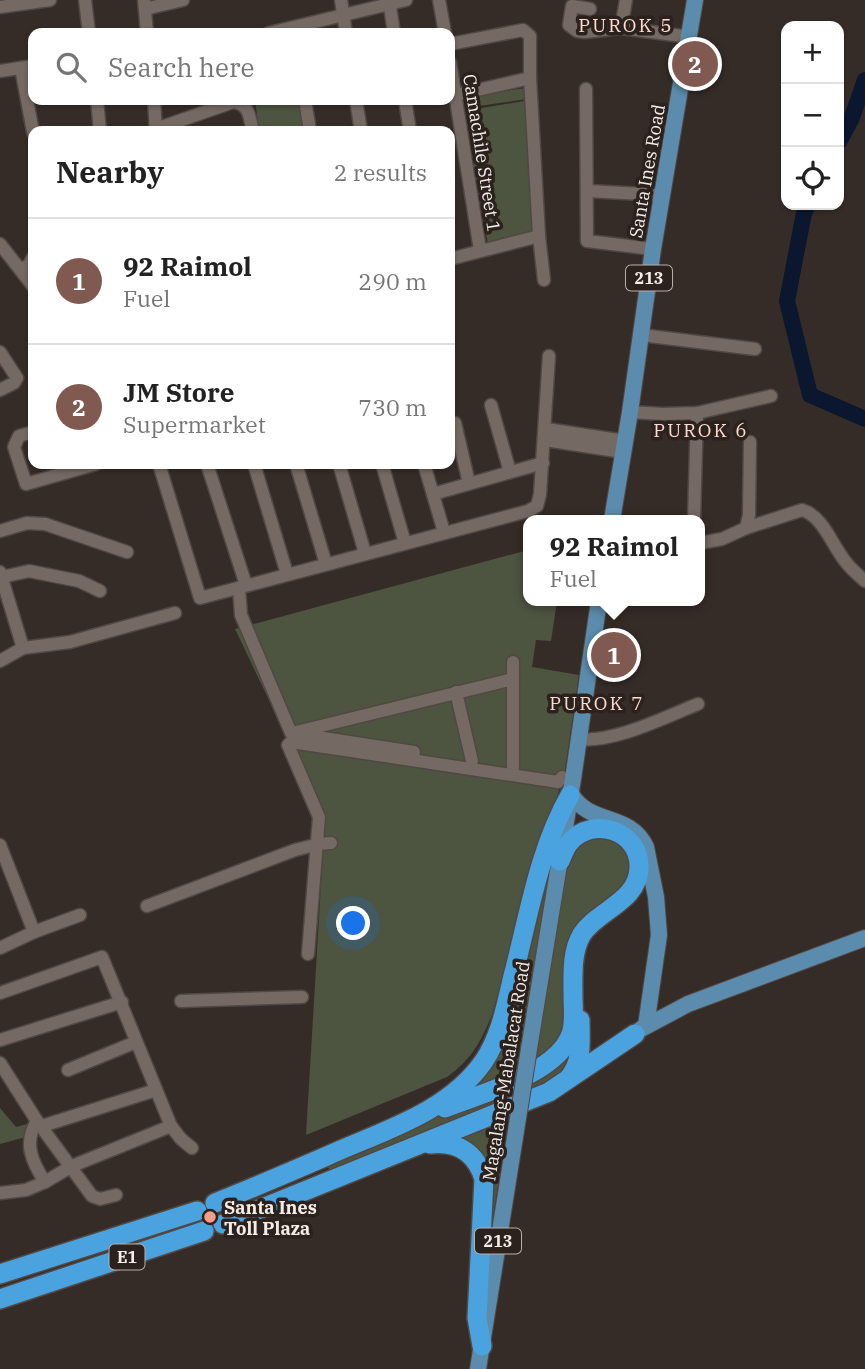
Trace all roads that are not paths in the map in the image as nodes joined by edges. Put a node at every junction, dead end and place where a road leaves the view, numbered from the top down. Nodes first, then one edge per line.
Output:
1 (50, 0) edge
2 (85, 0) edge
3 (183, 0) edge
4 (341, 0) edge
5 (406, 0) edge
6 (439, 0) edge
7 (626, 0) edge
8 (695, 0) edge
9 (389, 1) edge
10 (144, 4) edge
11 (0, 8) edge
12 (590, 9) dead end
13 (343, 15) junction
14 (88, 28) edge
15 (147, 28) edge
16 (300, 28) edge
17 (345, 28) edge
18 (393, 28) edge
19 (444, 28) edge
20 (621, 28) junction
21 (690, 37) junction
22 (455, 43) edge
23 (27, 67) edge
24 (0, 71) edge
25 (530, 78) junction
26 (586, 89) dead end
27 (455, 90) edge
28 (456, 95) junction
29 (31, 105) edge
30 (97, 105) edge
31 (154, 105) edge
32 (225, 105) edge
33 (244, 105) edge
34 (305, 105) edge
35 (357, 105) edge
36 (406, 105) edge
37 (32, 126) edge
38 (100, 126) edge
39 (156, 126) edge
40 (167, 126) edge
41 (252, 126) edge
42 (309, 126) edge
43 (360, 126) edge
44 (409, 126) edge
45 (588, 191) junction
46 (662, 195) junction
47 (539, 236) junction
48 (0, 244) edge
49 (653, 249) junction
50 (480, 250) junction
51 (455, 258) edge
52 (28, 266) edge
53 (22, 269) junction
54 (28, 278) edge
55 (544, 280) dead end
56 (641, 335) junction
57 (755, 349) dead end
58 (0, 352) edge
59 (549, 356) dead end
60 (0, 390) edge
61 (771, 396) dead end
62 (491, 405) dead end
63 (630, 412) junction
64 (697, 413) junction
65 (455, 423) dead end
66 (28, 433) edge
67 (545, 435) junction
68 (750, 442) dead end
69 (624, 446) junction
70 (543, 463) junction
71 (78, 469) edge
72 (160, 469) edge
73 (208, 469) edge
74 (256, 469) edge
75 (298, 469) edge
76 (340, 469) edge
77 (383, 469) edge
78 (426, 469) edge
79 (510, 472) junction
80 (469, 483) junction
81 (433, 494) junction
82 (613, 515) edge
83 (694, 515) edge
84 (746, 528) junction
85 (0, 531) edge
86 (444, 532) junction
87 (405, 542) junction
88 (705, 542) edge
89 (127, 552) dead end
90 (365, 553) junction
91 (326, 564) junction
92 (1, 574) edge
93 (287, 574) junction
94 (865, 581) edge
95 (242, 587) junction
96 (100, 591) dead end
97 (597, 606) edge
98 (175, 613) dead end
99 (23, 648) junction
100 (0, 661) edge
101 (513, 662) dead end
102 (513, 678) junction
103 (456, 692) junction
104 (698, 704) dead end
105 (291, 733) junction
106 (579, 739) junction
107 (472, 761) junction
108 (513, 768) junction
109 (569, 785) junction
110 (325, 843) junction
111 (0, 845) edge
112 (560, 861) junction
113 (649, 863) junction
114 (647, 897) dead end
115 (147, 906) dead end
116 (80, 915) dead end
117 (34, 932) junction
118 (865, 938) edge
119 (0, 948) edge
120 (308, 954) dead end
121 (654, 981) junction
122 (0, 993) edge
123 (302, 997) dead end
124 (181, 1001) dead end
125 (122, 1002) junction
126 (680, 1007) junction
127 (640, 1030) junction
128 (0, 1040) edge
129 (136, 1042) junction
130 (0, 1063) edge
131 (68, 1070) dead end
132 (566, 1081) junction
133 (156, 1090) junction
134 (40, 1123) junction
135 (171, 1125) junction
136 (394, 1127) junction
137 (422, 1145) junction
138 (192, 1148) dead end
139 (72, 1166) junction
140 (45, 1182) junction
141 (0, 1193) edge
142 (116, 1195) dead end
143 (0, 1274) edge
144 (0, 1299) edge
145 (482, 1346) junction
146 (478, 1369) edge

1 - 11 street
2 - 14 street
3 - 10 street
4 - 13 street
5 - 9 street
6 - 19 street
7 - 20 street
8 - 21 main road, 213
9 - 13 street
9 - 18 street
10 - 15 street
12 - 20 street
13 - 16 street
13 - 17 street
20 - 21 street
21 - 46 main road, Santa Ines Road / 213
22 - 25 street
23 - 24 street
25 - 28 street
25 - 47 street
26 - 45 street
27 - 28 street, Camachile Street 1
28 - 50 street, Camachile Street 1
29 - 37 street
30 - 38 street
31 - 39 street
32 - 40 street
33 - 41 street
34 - 42 street
35 - 43 street
36 - 44 street
45 - 46 street
45 - 49 street
46 - 49 main road, Santa Ines Road / 213
47 - 50 street
47 - 55 street
48 - 53 street
49 - 56 main road, Santa Ines Road / 213
50 - 51 street
52 - 53 street
53 - 54 street
56 - 57 street
56 - 63 main road, Santa Ines Road / 213
58 - 60 street
59 - 67 street
61 - 64 street
62 - 79 street
63 - 64 street
63 - 69 main road, Santa Ines Road / 213
64 - 83 street
65 - 80 street
66 - 71 street
67 - 69 street
67 - 70 street
68 - 84 street
69 - 82 main road, Santa Ines Road / 213
70 - 79 street
70 - 86 street
72 - 95 street
73 - 95 street
74 - 93 street
75 - 91 street
76 - 90 street
77 - 87 street
78 - 81 street
79 - 80 street
80 - 81 street
81 - 86 street
84 - 88 street
84 - 94 street
85 - 89 street
86 - 87 street
87 - 90 street
90 - 91 street
91 - 93 street
92 - 96 street
92 - 99 street
93 - 95 street
95 - 105 street
97 - 106 main road, 213
98 - 99 street
99 - 100 street
101 - 102 street
102 - 103 street
102 - 108 street
103 - 105 street
103 - 107 street
104 - 106 street
105 - 107 street
106 - 109 main road, 213
107 - 108 street
108 - 109 street
109 - 110 street
109 - 112 main road, Magalang-Mabalacat Road / 213
109 - 113 main road
109 - 136 highway
110 - 115 street
110 - 120 street
111 - 117 street
112 - 136 highway
112 - 145 main road, Magalang-Mabalacat Road / 213, bridge
113 - 121 main road
113 - 132 highway
114 - 127 main road
116 - 117 street
117 - 119 street
118 - 126 main road
121 - 126 main road
121 - 127 main road
122 - 125 street
123 - 124 street
125 - 128 street
125 - 129 street
126 - 127 main road
127 - 132 highway
129 - 131 street
129 - 133 street
130 - 134 street
132 - 137 highway
133 - 134 street
133 - 135 street
134 - 139 street
134 - 140 street
135 - 138 street
135 - 139 street
136 - 143 highway, E1
137 - 144 highway, E1
137 - 145 highway
139 - 140 street
139 - 142 street
140 - 141 street
145 - 146 main road, Magalang-Mabalacat Road / 213

